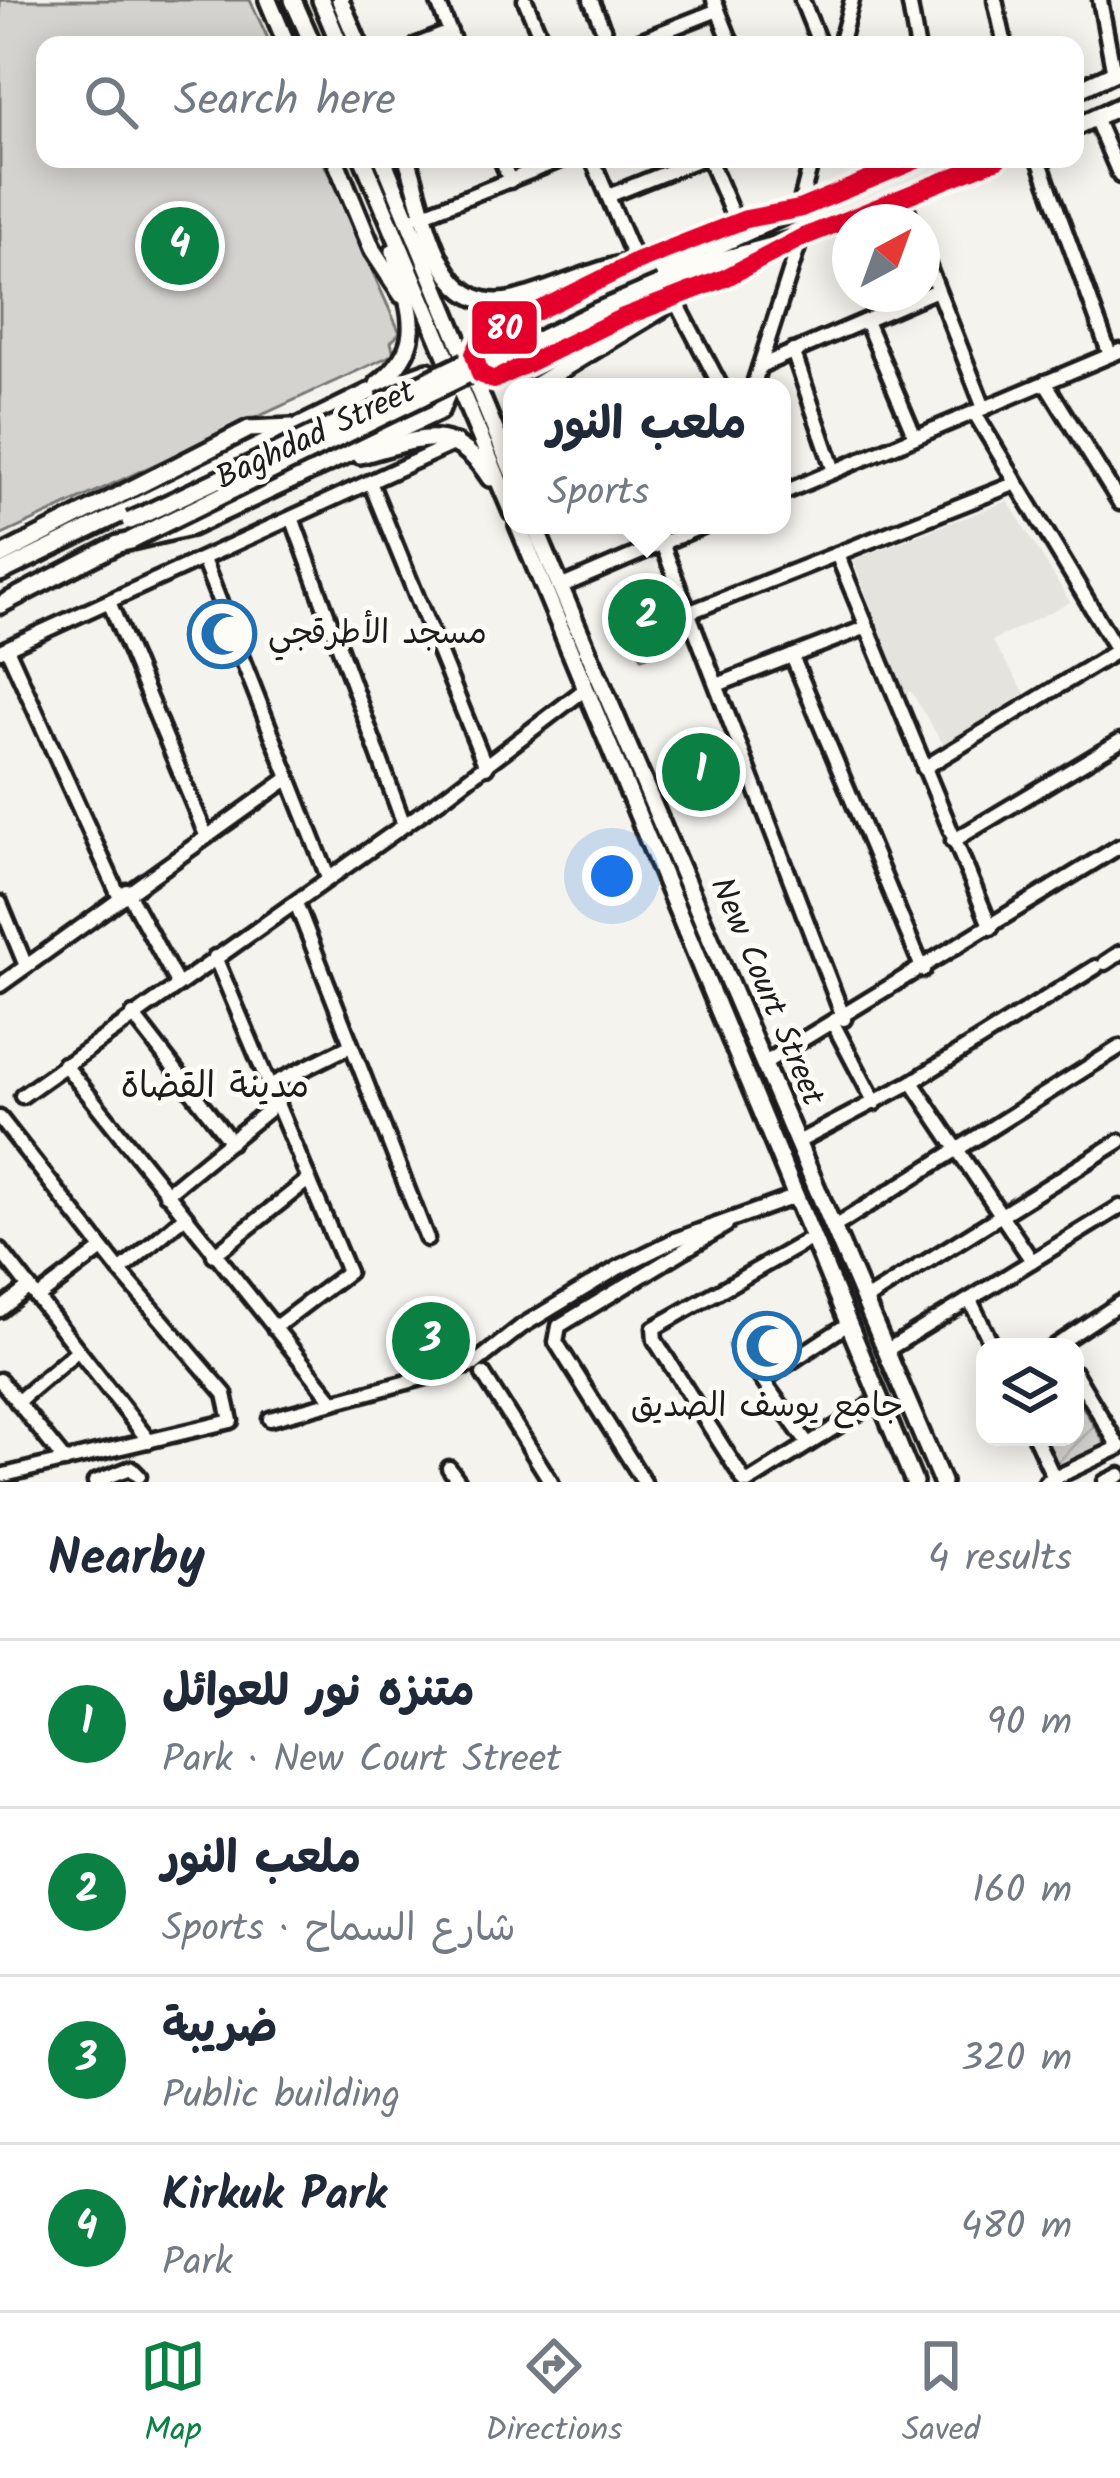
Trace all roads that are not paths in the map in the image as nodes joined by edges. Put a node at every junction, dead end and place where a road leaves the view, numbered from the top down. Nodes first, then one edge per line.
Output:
1 (268, 0) edge
2 (292, 0) edge
3 (322, 0) edge
4 (340, 0) edge
5 (436, 0) edge
6 (591, 0) edge
7 (802, 0) edge
8 (852, 0) edge
9 (909, 0) edge
10 (995, 0) edge
11 (1100, 0) edge
12 (528, 1) edge
13 (716, 5) edge
14 (283, 36) edge
15 (309, 36) edge
16 (345, 36) edge
17 (348, 36) edge
18 (452, 36) edge
19 (541, 36) edge
20 (606, 36) edge
21 (649, 36) edge
22 (728, 36) edge
23 (816, 36) edge
24 (842, 36) edge
25 (915, 36) edge
26 (1003, 36) edge
27 (1117, 72) edge
28 (1084, 87) edge
29 (1120, 106) edge
30 (1095, 118) junction
31 (1084, 123) edge
32 (338, 168) edge
33 (367, 168) edge
34 (388, 168) edge
35 (413, 168) edge
36 (505, 168) edge
37 (541, 168) edge
38 (596, 168) edge
39 (678, 168) edge
40 (713, 168) edge
41 (809, 168) edge
42 (898, 168) edge
43 (975, 168) edge
44 (1043, 168) edge
45 (1120, 176) edge
46 (510, 181) junction
47 (380, 196) junction
48 (608, 196) junction
49 (902, 197) junction
50 (905, 204) edge
51 (795, 211) junction
52 (415, 218) junction
53 (736, 223) junction
54 (801, 238) junction
55 (636, 262) junction
56 (675, 299) junction
57 (940, 299) edge
58 (406, 301) junction
59 (885, 312) edge
60 (866, 320) junction
61 (452, 347) junction
62 (793, 352) junction
63 (1115, 353) edge
64 (760, 366) junction
65 (548, 378) edge
66 (716, 378) edge
67 (756, 378) edge
68 (1046, 382) junction
69 (368, 392) junction
70 (473, 399) junction
71 (979, 410) junction
72 (295, 428) junction
73 (916, 437) junction
74 (458, 442) junction
75 (503, 454) edge
76 (340, 460) junction
77 (834, 471) junction
78 (370, 482) junction
79 (1015, 484) junction
80 (503, 486) edge
81 (791, 489) edge
82 (503, 499) edge
83 (1120, 503) edge
84 (293, 520) junction
85 (81, 532) junction
86 (522, 534) edge
87 (538, 534) edge
88 (660, 534) edge
89 (683, 534) edge
90 (130, 540) junction
91 (664, 542) junction
92 (837, 554) junction
93 (14, 555) edge
94 (204, 562) junction
95 (0, 573) edge
96 (560, 587) junction
97 (110, 604) junction
98 (0, 605) edge
99 (690, 612) junction
100 (866, 627) junction
101 (4, 650) edge
102 (1119, 652) edge
103 (792, 656) junction
104 (717, 685) junction
105 (584, 690) junction
106 (1120, 742) edge
107 (486, 767) junction
108 (923, 768) junction
109 (289, 778) junction
110 (404, 825) junction
111 (206, 835) junction
112 (953, 841) junction
113 (1119, 849) edge
114 (328, 877) junction
115 (123, 894) junction
116 (296, 903) junction
117 (0, 904) edge
118 (991, 928) junction
119 (1120, 953) edge
120 (214, 958) junction
121 (26, 966) junction
122 (923, 970) junction
123 (177, 983) junction
124 (0, 985) edge
125 (133, 1015) junction
126 (839, 1022) junction
127 (350, 1046) junction
128 (1120, 1047) edge
129 (64, 1064) junction
130 (764, 1064) junction
131 (911, 1082) junction
132 (271, 1085) junction
133 (22, 1096) dead end
134 (278, 1102) junction
135 (874, 1103) junction
136 (0, 1118) edge
137 (231, 1142) junction
138 (798, 1142) junction
139 (1120, 1142) edge
140 (956, 1149) junction
141 (308, 1180) junction
142 (166, 1194) junction
143 (797, 1196) junction
144 (1120, 1207) edge
145 (184, 1216) junction
146 (1002, 1216) junction
147 (734, 1218) junction
148 (834, 1227) junction
149 (814, 1237) junction
150 (427, 1239) dead end
151 (103, 1249) junction
152 (0, 1250) edge
153 (214, 1255) junction
154 (1032, 1261) junction
155 (120, 1271) junction
156 (33, 1292) junction
157 (865, 1300) junction
158 (970, 1300) junction
159 (1120, 1304) edge
160 (0, 1310) edge
161 (848, 1324) junction
162 (274, 1328) junction
163 (989, 1338) edge
164 (1069, 1338) edge
165 (739, 1346) dead end
166 (78, 1350) junction
167 (887, 1350) junction
168 (483, 1375) dead end
169 (0, 1380) edge
170 (763, 1380) junction
171 (1084, 1388) edge
172 (879, 1400) junction
173 (17, 1402) junction
174 (334, 1402) junction
175 (270, 1419) dead end
176 (149, 1441) junction
177 (808, 1444) junction
178 (1038, 1446) edge
179 (1119, 1447) edge
180 (65, 1461) junction
181 (449, 1468) dead end
182 (1120, 1475) edge
183 (0, 1476) edge
184 (139, 1476) dead end
185 (1050, 1480) edge
186 (95, 1482) edge
187 (459, 1482) edge
188 (551, 1482) edge
189 (644, 1482) edge
190 (746, 1482) edge
191 (914, 1482) edge
192 (942, 1482) edge
193 (1105, 1482) edge

1 - 14 main road
2 - 15 main road
3 - 16 main road
4 - 17 main road
5 - 18 street
6 - 20 street
7 - 23 street
8 - 24 street
9 - 25 street
10 - 26 street
11 - 27 street
12 - 19 street
13 - 21 street
13 - 22 street
27 - 28 main road
29 - 30 main road
30 - 31 main road
30 - 45 street
32 - 58 main road
33 - 47 main road
34 - 52 main road
35 - 52 main road
36 - 46 street
37 - 46 street
38 - 48 street
39 - 48 street
40 - 53 street
41 - 51 street
42 - 51 main road
43 - 49 main road
44 - 63 street
46 - 52 street
47 - 58 main road
47 - 61 main road
48 - 55 street
49 - 50 street
49 - 54 main road
51 - 53 main road
51 - 85 main road, bridge
52 - 55 main road
52 - 61 main road
53 - 55 main road
54 - 56 main road
54 - 64 street
54 - 90 main road, bridge
55 - 56 main road
56 - 65 main road
56 - 66 street
57 - 71 street
58 - 69 main road
59 - 60 street
60 - 62 street
60 - 73 street
61 - 70 main road
62 - 64 street
62 - 77 street
63 - 68 street
64 - 67 street
68 - 71 street
68 - 83 street
69 - 72 main road, Baghdad Street
69 - 76 main road, Baghdad Street
70 - 75 main road
70 - 80 main road
71 - 73 street
71 - 79 street
72 - 85 main road, Baghdad Street
72 - 93 main road
73 - 77 street
74 - 76 main road
74 - 78 street
74 - 82 main road
76 - 90 main road, Baghdad Street
77 - 81 street
78 - 84 street
78 - 107 street
79 - 92 street
79 - 102 street
84 - 94 street
84 - 110 street
85 - 93 main road, Baghdad Street
86 - 105 main road, New Court Street
87 - 96 main road, New Court Street
88 - 91 street
89 - 91 street
90 - 98 main road, Baghdad Street
91 - 96 street
91 - 99 street
92 - 99 street
92 - 100 street
93 - 95 main road, Baghdad Street
94 - 97 street
94 - 109 street
96 - 130 main road, New Court Street
97 - 101 street
97 - 111 street
99 - 104 street
100 - 103 street
100 - 108 street
101 - 115 street
102 - 108 street
103 - 104 street
103 - 122 street
104 - 126 street
105 - 107 street
105 - 143 main road, New Court Street
106 - 112 street
107 - 110 street
108 - 112 street
109 - 111 street
109 - 114 street
110 - 114 street
111 - 115 street
112 - 118 street
113 - 118 street
114 - 116 street
115 - 121 street
115 - 123 street
116 - 120 street
116 - 127 street
117 - 121 street
118 - 122 street
119 - 131 street
120 - 123 street
120 - 132 street
121 - 124 street
122 - 126 street
123 - 125 street
125 - 129 street
125 - 137 street
126 - 130 street
126 - 135 street
127 - 132 street
127 - 150 street
128 - 140 street
129 - 133 street
129 - 142 street
130 - 138 main road, New Court Street
131 - 135 street
131 - 140 street
132 - 134 street
134 - 137 street
134 - 141 street
135 - 138 street
136 - 151 street
137 - 142 street
138 - 148 main road, New Court Street
139 - 146 street
140 - 146 street
140 - 148 street
141 - 153 street
141 - 162 street
142 - 145 street
143 - 147 street
143 - 149 main road, New Court Street
144 - 154 street
145 - 153 street
145 - 155 street
146 - 154 street
146 - 157 street
147 - 174 street
147 - 189 street
148 - 157 main road, New Court Street
149 - 161 main road, New Court Street
149 - 190 street
151 - 155 street
151 - 156 street
152 - 156 street
153 - 162 street
154 - 158 street
155 - 176 street
156 - 160 street
156 - 166 street
157 - 167 main road, New Court Street
158 - 163 street
158 - 167 street
159 - 164 street
161 - 170 street
161 - 172 main road, New Court Street
162 - 174 street
165 - 170 street
166 - 173 street
166 - 176 street
167 - 192 main road, New Court Street
168 - 188 street
169 - 173 street
170 - 177 street
171 - 179 street
172 - 177 street
172 - 191 main road, New Court Street
173 - 180 street
174 - 175 street
176 - 180 street
177 - 190 street
178 - 185 street
179 - 185 street
180 - 183 street
181 - 187 street
182 - 193 street
184 - 186 street

